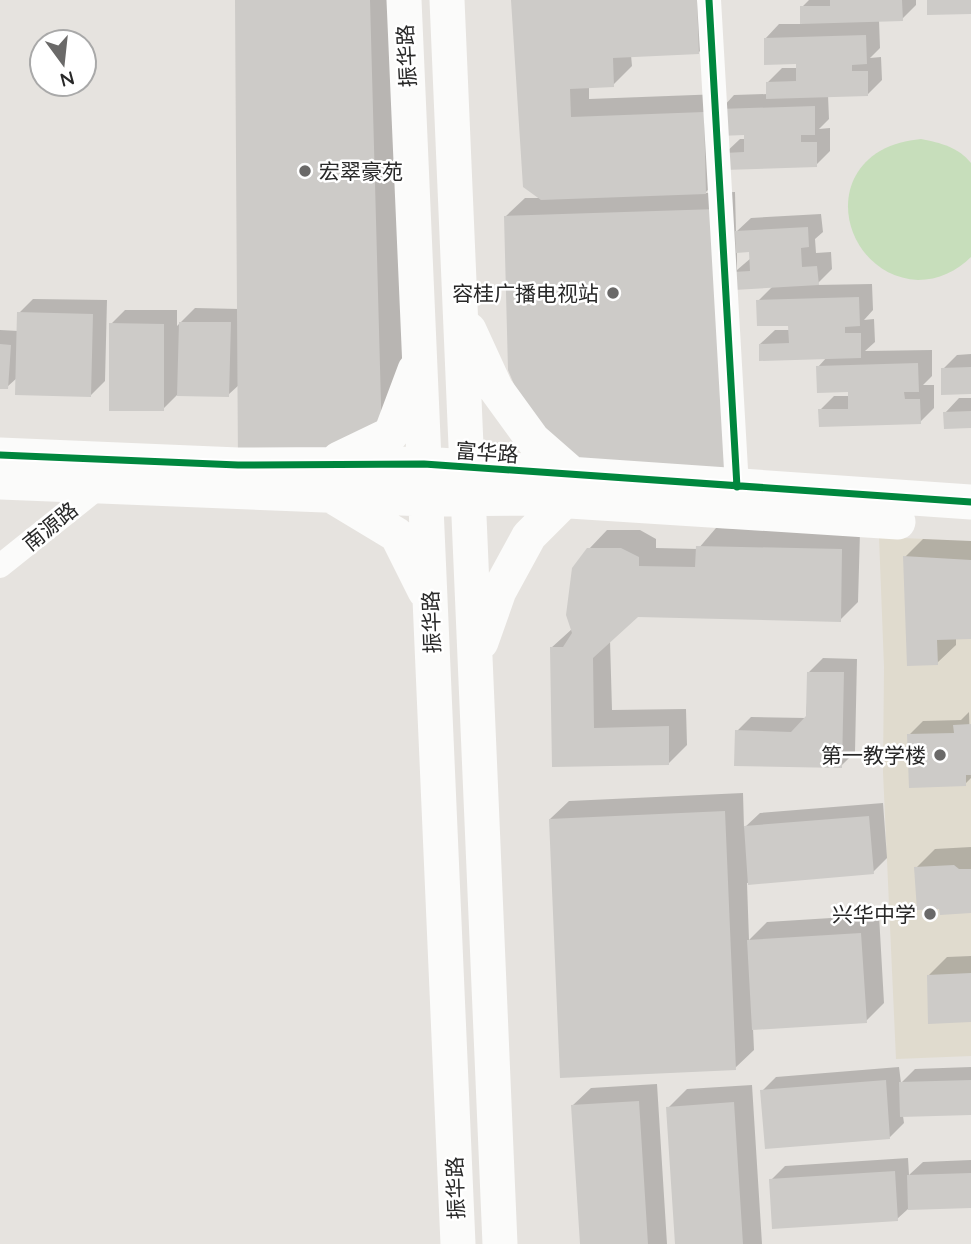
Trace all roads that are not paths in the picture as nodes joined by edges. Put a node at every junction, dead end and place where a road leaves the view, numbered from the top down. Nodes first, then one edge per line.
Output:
1 (404, 0) edge
2 (447, 0) edge
3 (709, 0) edge
4 (461, 312) junction
5 (420, 357) junction
6 (0, 455) edge
7 (424, 464) junction
8 (330, 479) junction
9 (0, 482) edge
10 (468, 483) junction
11 (100, 486) junction
12 (737, 487) junction
13 (569, 488) junction
14 (426, 499) junction
15 (971, 502) edge
16 (971, 527) edge
17 (0, 566) edge
18 (430, 602) junction
19 (475, 658) junction
20 (457, 1244) edge
21 (500, 1244) edge

1 - 5 street, 振华路
2 - 4 street, 振华路
3 - 12 street
4 - 10 street, 振华路
4 - 13 street
5 - 7 street, 振华路
5 - 8 street
6 - 8 street, 富华路
7 - 8 street, 富华路
7 - 10 street, 富华路
7 - 14 street, 振华路
8 - 11 street, 富华路
8 - 14 street, 富华路
8 - 18 street
9 - 11 street, 富华路
10 - 13 street, 富华路
10 - 14 street, 富华路
10 - 19 street, 振华路
11 - 17 street, 南源路
12 - 13 street, 富华路
12 - 15 street, 富华路
13 - 16 street, 富华路
13 - 19 street
14 - 18 street, 振华路
18 - 20 street, 振华路
19 - 21 street, 振华路

